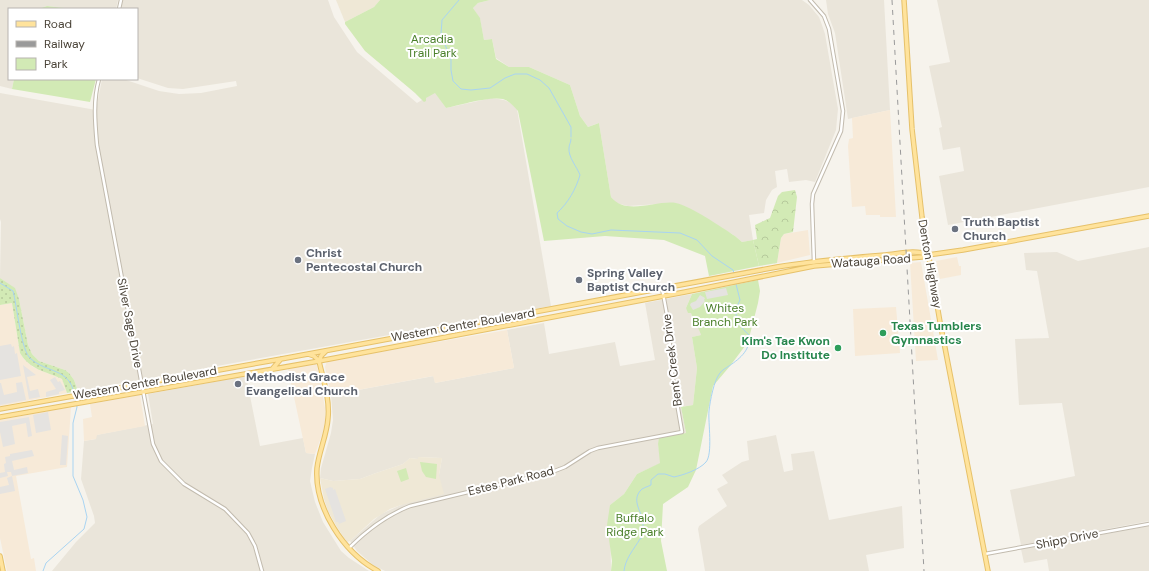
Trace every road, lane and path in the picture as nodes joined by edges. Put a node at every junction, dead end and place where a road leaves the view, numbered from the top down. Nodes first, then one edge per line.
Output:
1 (810, 0) edge
2 (904, 0) edge
3 (99, 80) edge
4 (1149, 216) edge
5 (928, 255) junction
6 (814, 261) junction
7 (814, 266) junction
8 (684, 284) junction
9 (662, 288) junction
10 (685, 292) junction
11 (664, 296) junction
12 (327, 350) junction
13 (308, 354) junction
14 (282, 359) junction
15 (319, 361) junction
16 (291, 365) junction
17 (272, 369) junction
18 (142, 384) junction
19 (143, 392) junction
20 (28, 404) junction
21 (0, 409) edge
22 (30, 412) junction
23 (0, 417) edge
24 (682, 432) joint
25 (1149, 524) edge
26 (348, 548) junction
27 (985, 554) junction
28 (0, 556) edge
29 (3, 571) edge
30 (262, 571) edge
31 (378, 571) edge
32 (988, 571) edge

1 - 6 street
2 - 5 main road, Denton Highway
3 - 18 street, Silver Sage Drive
4 - 5 main road, Watauga Road
5 - 6 main road, Western Center Boulevard
5 - 7 main road, Watauga Road
5 - 27 main road, Denton Highway
6 - 7 street
6 - 8 main road, Western Center Boulevard
7 - 10 main road, Watauga Road
8 - 9 main road, Western Center Boulevard
8 - 10 main road
9 - 11 street, Bent Creek Drive
9 - 12 main road, Western Center Boulevard
10 - 11 main road, Watauga Road
11 - 15 main road, Western Center Boulevard
11 - 24 street, Bent Creek Drive
12 - 13 main road, Western Center Boulevard
12 - 15 main road
13 - 14 main road, Western Center Boulevard
13 - 15 main road
14 - 16 main road
14 - 17 main road
14 - 18 main road, Western Center Boulevard
15 - 16 main road, Western Center Boulevard
15 - 26 main road
16 - 17 main road, Western Center Boulevard
17 - 19 main road, Western Center Boulevard
18 - 19 street, Silver Sage Drive
18 - 20 main road, Western Center Boulevard
19 - 22 main road, Western Center Boulevard
19 - 30 street, Silver Sage Drive
20 - 21 main road, Western Center Boulevard
20 - 22 main road
22 - 23 main road, Western Center Boulevard
24 - 26 street, Estes Park Road
25 - 27 street, Shipp Drive
26 - 31 main road
27 - 32 main road, Denton Highway
28 - 29 main road

